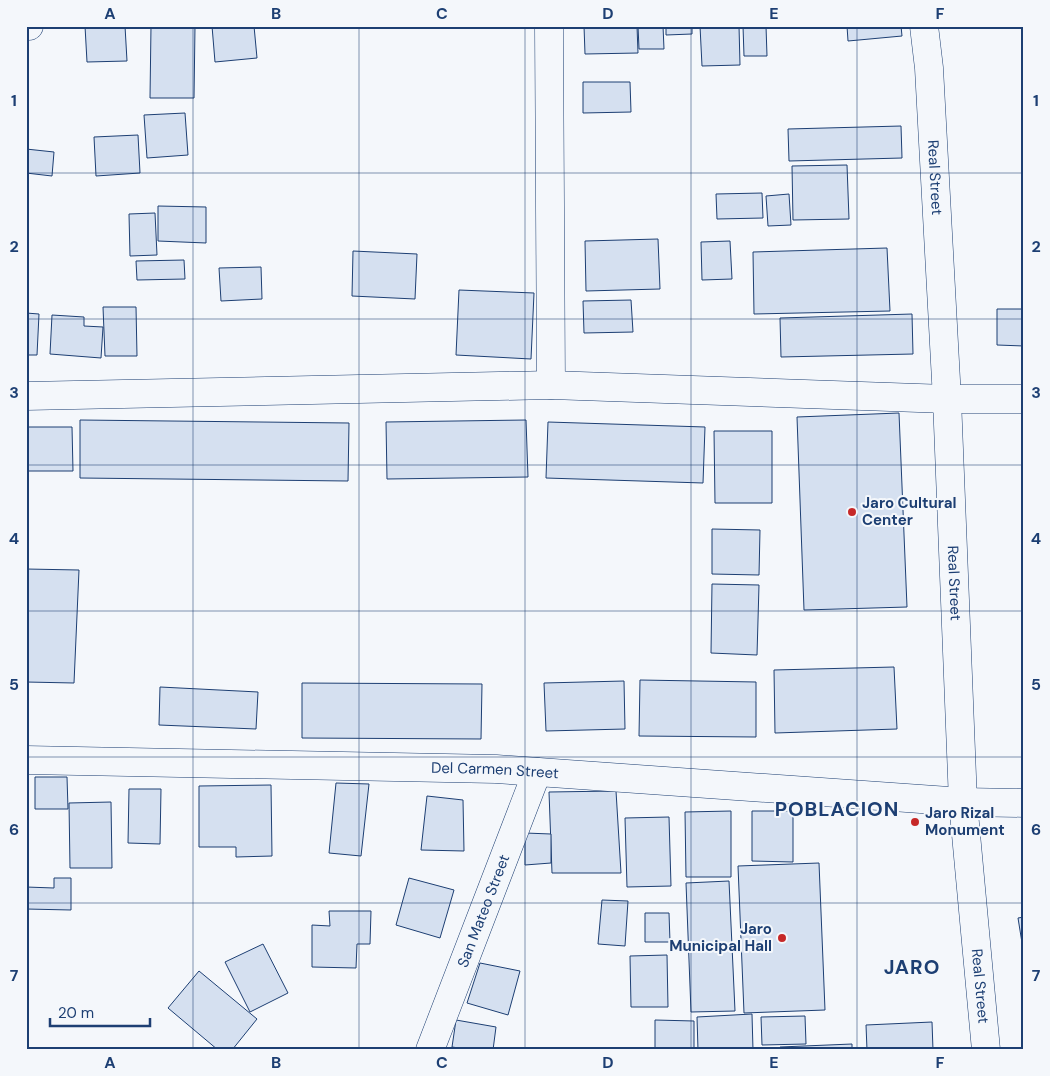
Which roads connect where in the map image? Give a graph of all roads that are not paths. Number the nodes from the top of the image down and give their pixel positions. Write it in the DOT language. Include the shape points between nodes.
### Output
graph roads {
  1 [pos="549,26"];
  2 [pos="924,26"];
  3 [pos="551,384"];
  4 [pos="26,396"];
  5 [pos="1024,399"];
  6 [pos="947,400"];
  7 [pos="26,760"];
  8 [pos="537,772"];
  9 [pos="963,802"];
  10 [pos="1024,803"];
  11 [pos="430,1050"];
  12 [pos="986,1050"];
  1 -- 3 [label="street"];
  2 -- 6 [label="street, Real Street"];
  3 -- 4 [label="street"];
  3 -- 6 [label="street"];
  5 -- 6 [label="street"];
  6 -- 9 [label="street, Real Street"];
  7 -- 8 [label="street, Del Carmen Street"];
  8 -- 9 [label="street, Del Carmen Street"];
  8 -- 11 [label="street, San Mateo Street"];
  9 -- 10 [label="street, Del Carmen Street"];
  9 -- 12 [label="street, Real Street"];
}
